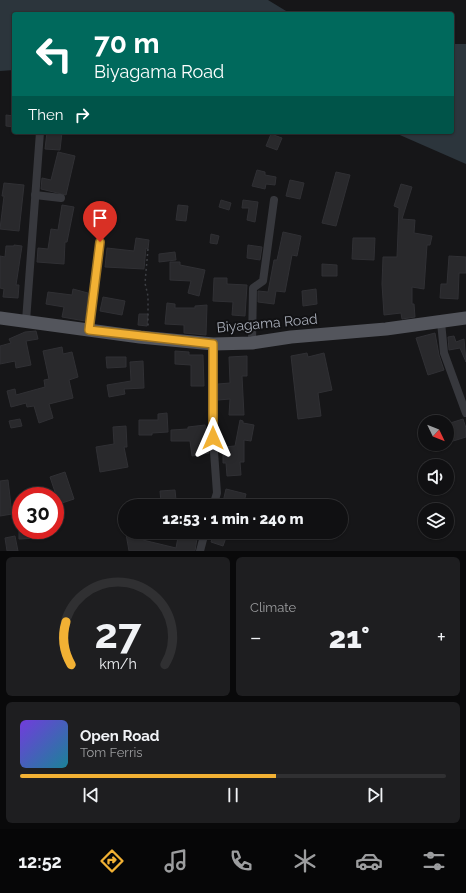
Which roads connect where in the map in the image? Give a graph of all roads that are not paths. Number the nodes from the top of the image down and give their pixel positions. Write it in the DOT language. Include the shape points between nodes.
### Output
graph roads {
  1 [pos="40,134"];
  2 [pos="36,195"];
  3 [pos="61,198"];
  4 [pos="274,200"];
  5 [pos="100,242"];
  6 [pos="0,318"];
  7 [pos="466,318"];
  8 [pos="26,321"];
  9 [pos="441,322"];
  10 [pos="89,330"];
  11 [pos="252,343"];
  12 [pos="213,344"];
  13 [pos="466,413"];
  14 [pos="215,499"];
  15 [pos="203,539"];
  16 [pos="200,551"];
  1 -- 2 [label="street"];
  2 -- 3 [label="street"];
  2 -- 8 [label="street"];
  4 -- 11 [label="street" via="263,281 253,288"];
  5 -- 10 [label="street"];
  6 -- 8 [label="main road, Biyagama Road"];
  7 -- 9 [label="main road, Biyagama Road"];
  8 -- 10 [label="main road, Biyagama Road"];
  9 -- 11 [label="main road, Biyagama Road"];
  9 -- 13 [label="street" via="444,353"];
  10 -- 12 [label="main road, Biyagama Road"];
  11 -- 12 [label="main road, Biyagama Road"];
  12 -- 14 [label="street"];
  15 -- 16 [label="street"];
}
